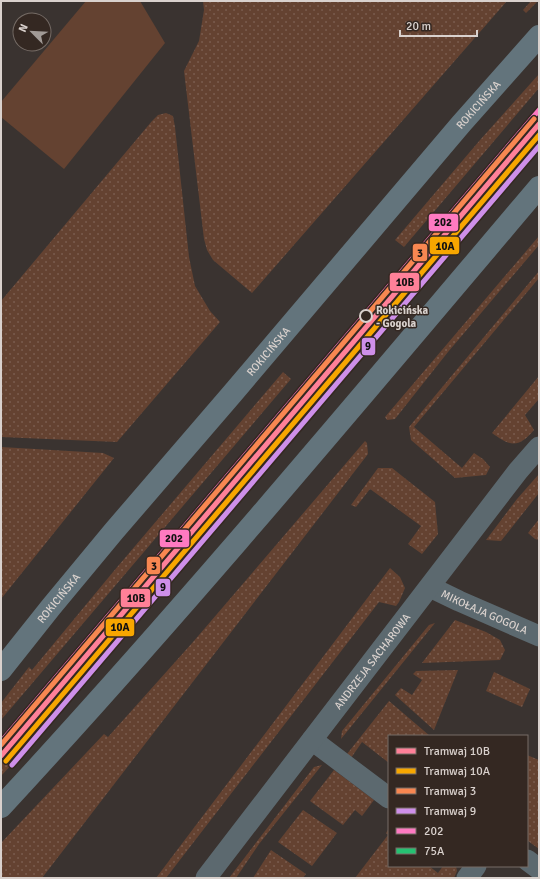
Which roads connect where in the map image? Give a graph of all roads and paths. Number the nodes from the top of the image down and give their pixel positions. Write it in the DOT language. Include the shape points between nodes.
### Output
graph roads {
  1 [pos="539,36"];
  2 [pos="539,187"];
  3 [pos="539,447"];
  4 [pos="430,587"];
  5 [pos="539,636"];
  6 [pos="1,670"];
  7 [pos="312,740"];
  8 [pos="388,797"];
  9 [pos="1,807"];
  10 [pos="528,861"];
  11 [pos="475,867"];
  12 [pos="539,869"];
  13 [pos="206,878"];
  14 [pos="468,878"];
  1 -- 6 [label="main road, ROKICIŃSKA" via="114,531"];
  2 -- 9 [label="main road" via="308,460 157,634"];
  3 -- 4 [label="street, ANDRZEJA SACHAROWA"];
  4 -- 5 [label="street, MIKOŁAJA GOGOLA"];
  4 -- 7 [label="street, ANDRZEJA SACHAROWA"];
  7 -- 8 [label="street"];
  7 -- 13 [label="street, ANDRZEJA SACHAROWA"];
  10 -- 12 [label="street"];
  11 -- 14 [label="street"];
}
